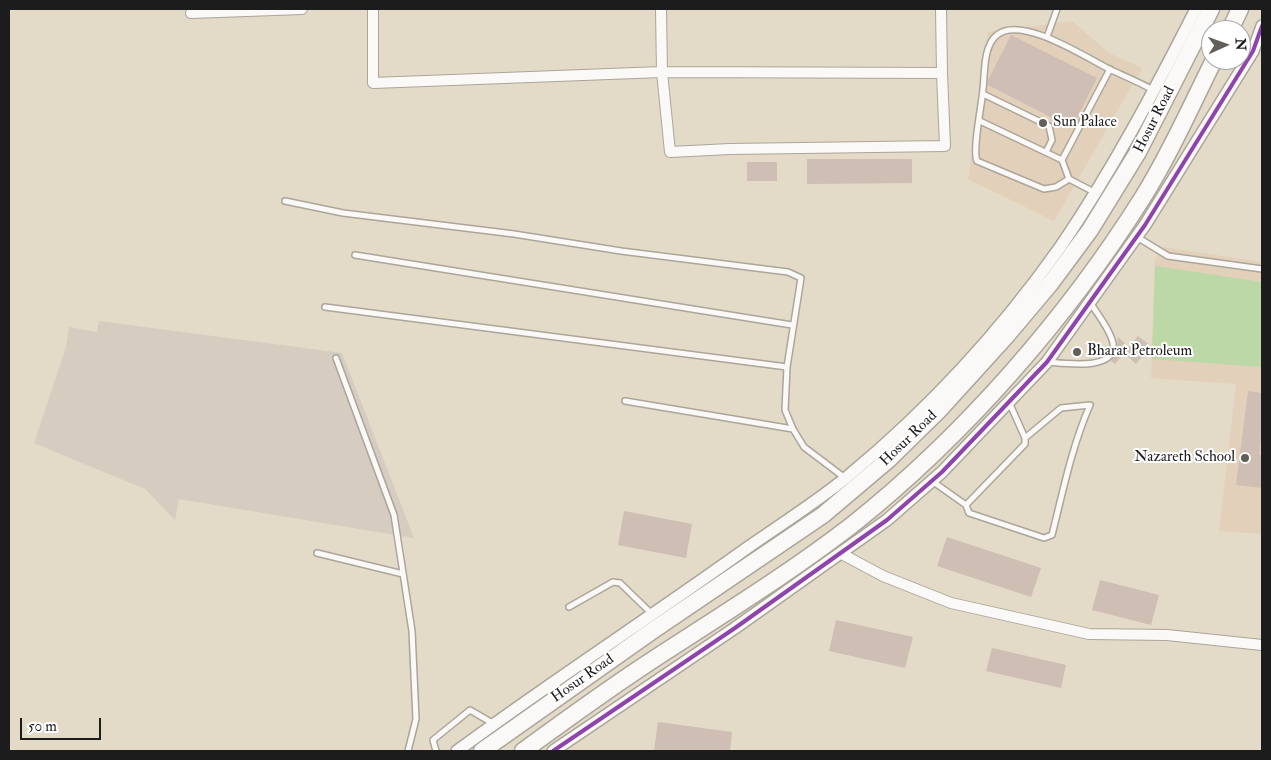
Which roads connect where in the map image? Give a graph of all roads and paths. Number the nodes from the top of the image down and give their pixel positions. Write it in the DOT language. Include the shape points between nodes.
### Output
graph roads {
  1 [pos="302,9"];
  2 [pos="373,9"];
  3 [pos="661,9"];
  4 [pos="941,9"];
  5 [pos="1057,9"];
  6 [pos="1196,9"];
  7 [pos="1211,9"];
  8 [pos="191,13"];
  9 [pos="1262,26"];
  10 [pos="1048,37"];
  11 [pos="1110,69"];
  12 [pos="1209,70"];
  13 [pos="662,72"];
  14 [pos="942,73"];
  15 [pos="1154,91"];
  16 [pos="983,94"];
  17 [pos="980,122"];
  18 [pos="1046,152"];
  19 [pos="1062,160"];
  20 [pos="1070,179"];
  21 [pos="1094,192"];
  22 [pos="284,201"];
  23 [pos="1137,237"];
  24 [pos="355,255"];
  25 [pos="1262,270"];
  26 [pos="1090,302"];
  27 [pos="325,307"];
  28 [pos="792,325"];
  29 [pos="336,358"];
  30 [pos="1047,362"];
  31 [pos="787,367"];
  32 [pos="625,401"];
  33 [pos="1009,401"];
  34 [pos="793,429"];
  35 [pos="1025,438"];
  36 [pos="845,478"];
  37 [pos="932,481"];
  38 [pos="966,504"];
  39 [pos="317,553"];
  40 [pos="840,554"];
  41 [pos="403,574"];
  42 [pos="569,607"];
  43 [pos="652,614"];
  44 [pos="1262,644"];
  45 [pos="494,724"];
  46 [pos="408,751"];
  47 [pos="436,751"];
  48 [pos="457,751"];
  49 [pos="482,751"];
  50 [pos="523,751"];
  51 [pos="552,751"];
  1 -- 8 [label="street"];
  2 -- 13 [label="street" via="373,83"];
  3 -- 13 [label="street"];
  4 -- 14 [label="street"];
  5 -- 10 [label="lane"];
  6 -- 15 [label="street"];
  7 -- 49 [label="highway, Hosur Road" via="1142,146 1090,230 1050,284 938,411 823,516 612,658"];
  9 -- 23 [label="street" via="1253,51"];
  10 -- 11 [label="lane"];
  10 -- 16 [label="lane" via="1004,30 995,36 988,52"];
  11 -- 15 [label="lane"];
  11 -- 19 [label="lane"];
  12 -- 50 [label="highway, Hosur Road" via="1144,195 1097,267 1015,368 953,434 888,495 816,552"];
  13 -- 14 [label="street"];
  13 -- 14 [label="street" via="670,152 730,148 945,146"];
  15 -- 21 [label="street"];
  16 -- 17 [label="lane"];
  16 -- 18 [label="lane" via="1049,126 1052,140"];
  17 -- 18 [label="lane"];
  17 -- 20 [label="lane" via="975,145 977,160 1044,189"];
  18 -- 19 [label="lane"];
  19 -- 20 [label="lane"];
  20 -- 21 [label="lane"];
  21 -- 36 [label="street" via="1061,245 1010,312 938,392"];
  22 -- 28 [label="lane" via="343,213 788,272 801,278"];
  23 -- 25 [label="lane" via="1168,256"];
  23 -- 26 [label="street"];
  24 -- 28 [label="lane"];
  26 -- 30 [label="street"];
  26 -- 30 [label="lane" via="1111,338 1113,348 1110,354 1097,363"];
  27 -- 31 [label="lane"];
  28 -- 31 [label="lane"];
  29 -- 41 [label="lane" via="394,515"];
  30 -- 33 [label="street"];
  31 -- 34 [label="lane" via="785,410"];
  32 -- 34 [label="lane"];
  33 -- 35 [label="lane"];
  33 -- 37 [label="street"];
  34 -- 36 [label="lane" via="804,447"];
  35 -- 38 [label="lane" via="1025,444"];
  35 -- 38 [label="lane" via="1061,408 1090,405 1067,474 1052,535 1044,538 969,513"];
  36 -- 43 [label="street"];
  37 -- 38 [label="lane"];
  37 -- 40 [label="street" via="887,520"];
  39 -- 41 [label="lane"];
  40 -- 44 [label="street" via="883,576 950,603 1089,634 1167,635"];
  40 -- 51 [label="street"];
  41 -- 46 [label="lane" via="412,631 416,719"];
  42 -- 43 [label="lane" via="613,582 620,583"];
  43 -- 45 [label="street"];
  45 -- 47 [label="lane" via="470,710 433,740"];
  45 -- 48 [label="street"];
}
